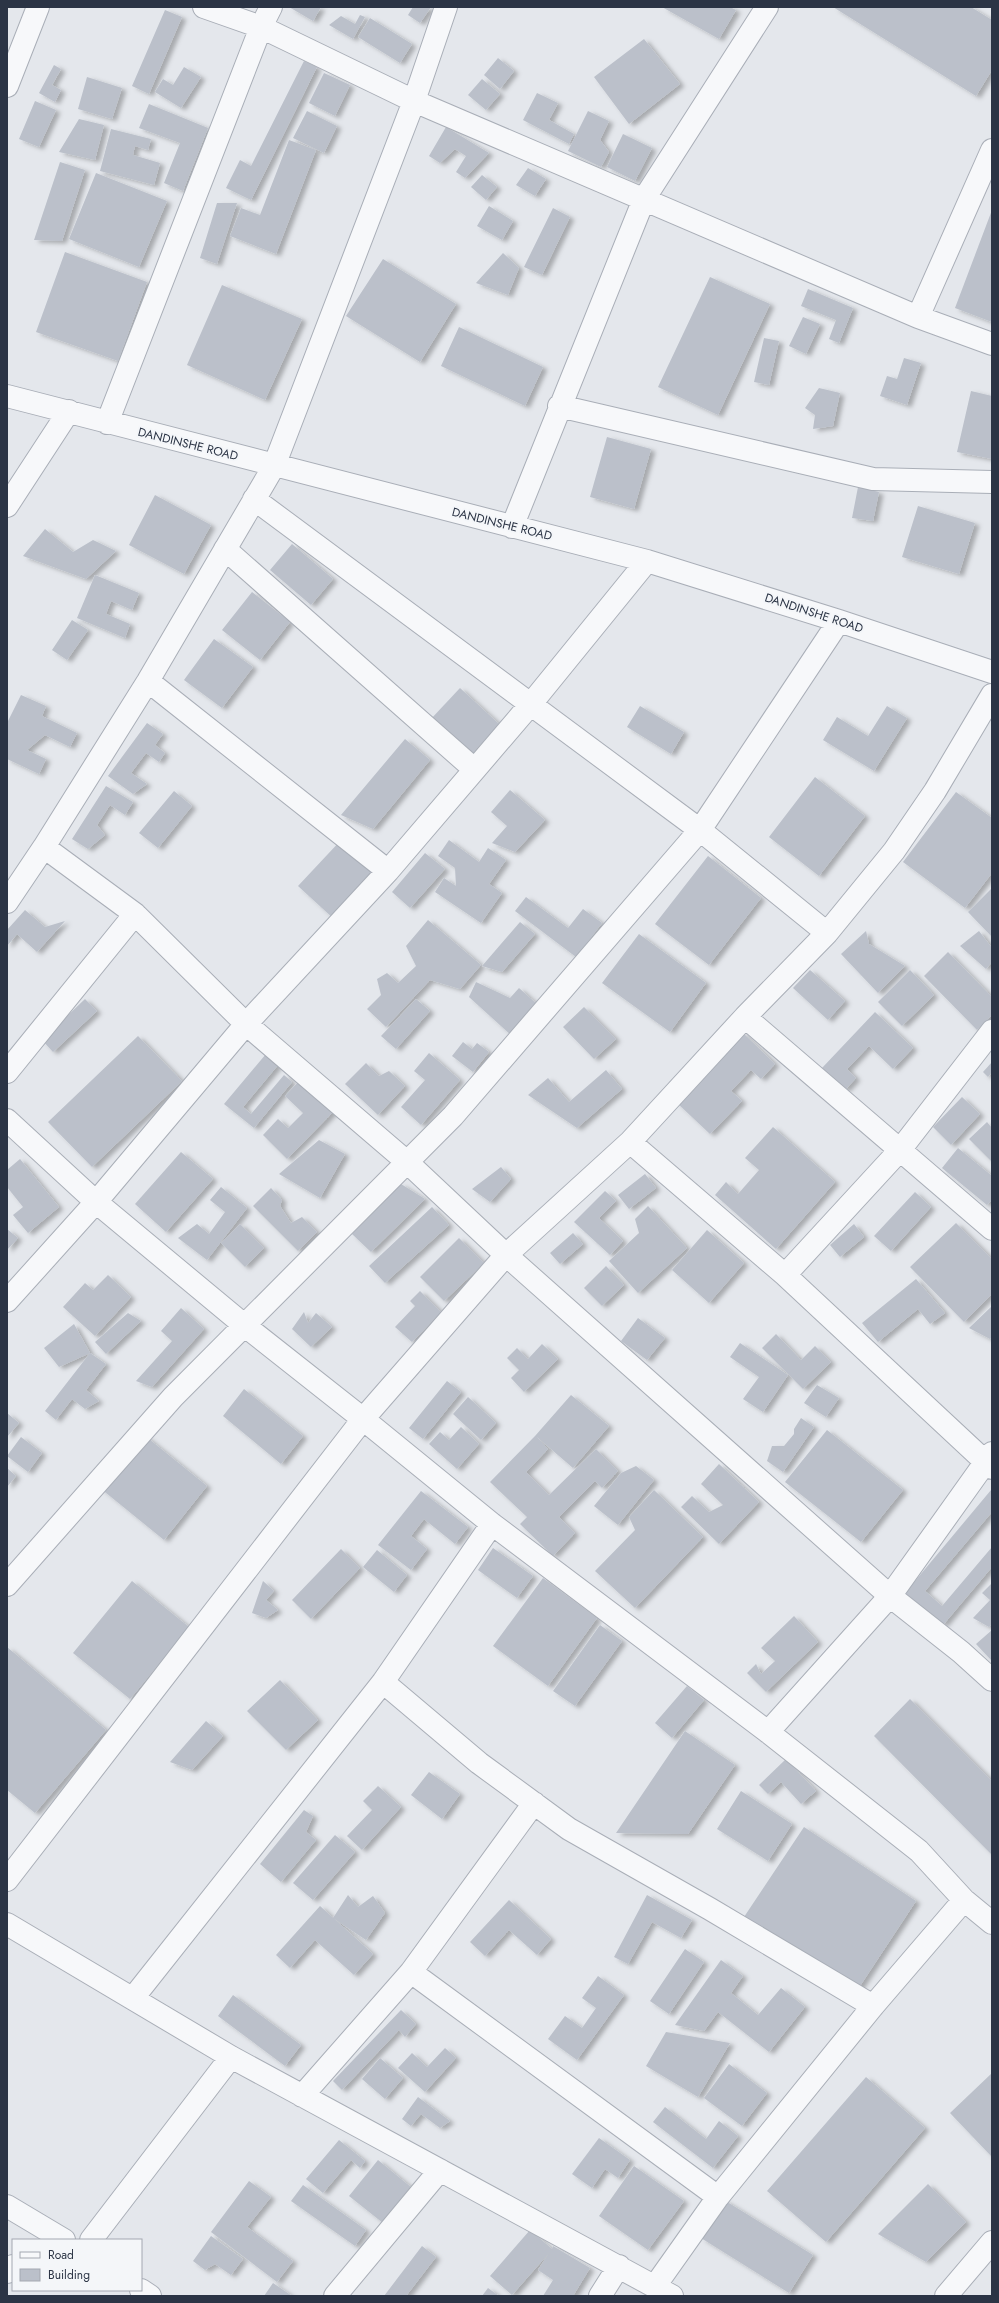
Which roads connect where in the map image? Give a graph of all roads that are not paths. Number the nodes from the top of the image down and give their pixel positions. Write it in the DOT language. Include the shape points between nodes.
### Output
graph roads {
  1 [pos="38,7"];
  2 [pos="204,7"];
  3 [pos="271,7"];
  4 [pos="446,7"];
  5 [pos="767,7"];
  6 [pos="261,27"];
  7 [pos="7,86"];
  8 [pos="414,100"];
  9 [pos="992,150"];
  10 [pos="644,199"];
  11 [pos="918,318"];
  12 [pos="992,344"];
  13 [pos="7,396"];
  14 [pos="559,406"];
  15 [pos="69,411"];
  16 [pos="108,423"];
  17 [pos="274,466"];
  18 [pos="992,482"];
  19 [pos="254,499"];
  20 [pos="7,506"];
  21 [pos="512,527"];
  22 [pos="225,549"];
  23 [pos="646,561"];
  24 [pos="839,621"];
  25 [pos="992,672"];
  26 [pos="148,681"];
  27 [pos="992,695"];
  28 [pos="530,705"];
  29 [pos="474,769"];
  30 [pos="700,830"];
  31 [pos="44,847"];
  32 [pos="388,871"];
  33 [pos="7,902"];
  34 [pos="135,914"];
  35 [pos="827,933"];
  36 [pos="746,1017"];
  37 [pos="246,1024"];
  38 [pos="992,1031"];
  39 [pos="7,1072"];
  40 [pos="7,1120"];
  41 [pos="630,1142"];
  42 [pos="900,1150"];
  43 [pos="407,1162"];
  44 [pos="96,1202"];
  45 [pos="992,1229"];
  46 [pos="506,1256"];
  47 [pos="785,1275"];
  48 [pos="7,1301"];
  49 [pos="244,1325"];
  50 [pos="363,1418"];
  51 [pos="990,1461"];
  52 [pos="492,1524"];
  53 [pos="7,1585"];
  54 [pos="890,1596"];
  55 [pos="992,1680"];
  56 [pos="383,1682"];
  57 [pos="768,1732"];
  58 [pos="534,1803"];
  59 [pos="7,1880"];
  60 [pos="964,1900"];
  61 [pos="992,1923"];
  62 [pos="7,1924"];
  63 [pos="411,1972"];
  64 [pos="133,1998"];
  65 [pos="873,2006"];
  66 [pos="231,2057"];
  67 [pos="302,2096"];
  68 [pos="440,2170"];
  69 [pos="718,2197"];
  70 [pos="7,2206"];
  71 [pos="50,2237"];
  72 [pos="92,2239"];
  73 [pos="992,2242"];
  74 [pos="619,2266"];
  75 [pos="663,2291"];
  76 [pos="336,2296"];
  77 [pos="600,2296"];
  78 [pos="946,2296"];
  1 -- 7 [label="street"];
  2 -- 6 [label="street"];
  3 -- 6 [label="street"];
  4 -- 8 [label="street"];
  5 -- 10 [label="street"];
  6 -- 8 [label="street"];
  6 -- 16 [label="street"];
  8 -- 10 [label="street"];
  8 -- 17 [label="street"];
  9 -- 11 [label="street"];
  10 -- 11 [label="street"];
  10 -- 14 [label="street"];
  11 -- 12 [label="street"];
  13 -- 15 [label="street, DANDINSHE ROAD"];
  14 -- 18 [label="street" via="873,479"];
  14 -- 21 [label="street"];
  15 -- 16 [label="street, DANDINSHE ROAD"];
  15 -- 20 [label="street"];
  16 -- 17 [label="street, DANDINSHE ROAD"];
  17 -- 19 [label="street"];
  17 -- 21 [label="street, DANDINSHE ROAD"];
  19 -- 22 [label="street"];
  19 -- 28 [label="street"];
  21 -- 23 [label="street, DANDINSHE ROAD"];
  22 -- 26 [label="street"];
  22 -- 29 [label="street"];
  23 -- 24 [label="street, DANDINSHE ROAD"];
  23 -- 28 [label="street"];
  24 -- 25 [label="street, DANDINSHE ROAD"];
  24 -- 30 [label="street"];
  26 -- 31 [label="street"];
  26 -- 32 [label="street"];
  27 -- 35 [label="street" via="935,791 894,851"];
  28 -- 29 [label="street"];
  28 -- 30 [label="street"];
  29 -- 32 [label="street"];
  30 -- 35 [label="street"];
  30 -- 43 [label="street" via="453,1116"];
  31 -- 33 [label="street"];
  31 -- 34 [label="street"];
  32 -- 37 [label="street"];
  34 -- 37 [label="street"];
  34 -- 39 [label="street"];
  35 -- 36 [label="street"];
  36 -- 41 [label="street"];
  36 -- 42 [label="street"];
  37 -- 43 [label="street"];
  37 -- 44 [label="street"];
  38 -- 42 [label="street"];
  40 -- 44 [label="street"];
  41 -- 46 [label="street"];
  41 -- 47 [label="street"];
  42 -- 45 [label="street"];
  42 -- 47 [label="street"];
  43 -- 46 [label="street"];
  43 -- 49 [label="street"];
  44 -- 48 [label="street"];
  44 -- 49 [label="street"];
  46 -- 50 [label="street"];
  46 -- 54 [label="street"];
  47 -- 51 [label="street"];
  49 -- 50 [label="street"];
  49 -- 53 [label="street" via="173,1397"];
  50 -- 52 [label="street"];
  50 -- 59 [label="street"];
  51 -- 54 [label="street"];
  52 -- 56 [label="street"];
  52 -- 57 [label="street"];
  54 -- 55 [label="street"];
  54 -- 57 [label="street"];
  56 -- 58 [label="street" via="479,1763"];
  56 -- 64 [label="street"];
  57 -- 60 [label="street" via="919,1852"];
  58 -- 63 [label="street"];
  58 -- 65 [label="street" via="569,1829"];
  60 -- 61 [label="street"];
  60 -- 65 [label="street"];
  62 -- 64 [label="street"];
  63 -- 67 [label="street"];
  63 -- 69 [label="street"];
  64 -- 66 [label="street"];
  65 -- 69 [label="street"];
  66 -- 67 [label="street"];
  66 -- 72 [label="street"];
  67 -- 68 [label="street"];
  68 -- 74 [label="street"];
  68 -- 76 [label="street"];
  69 -- 75 [label="street"];
  70 -- 71 [label="street"];
  73 -- 78 [label="street"];
  74 -- 75 [label="street"];
  74 -- 77 [label="street"];
}
